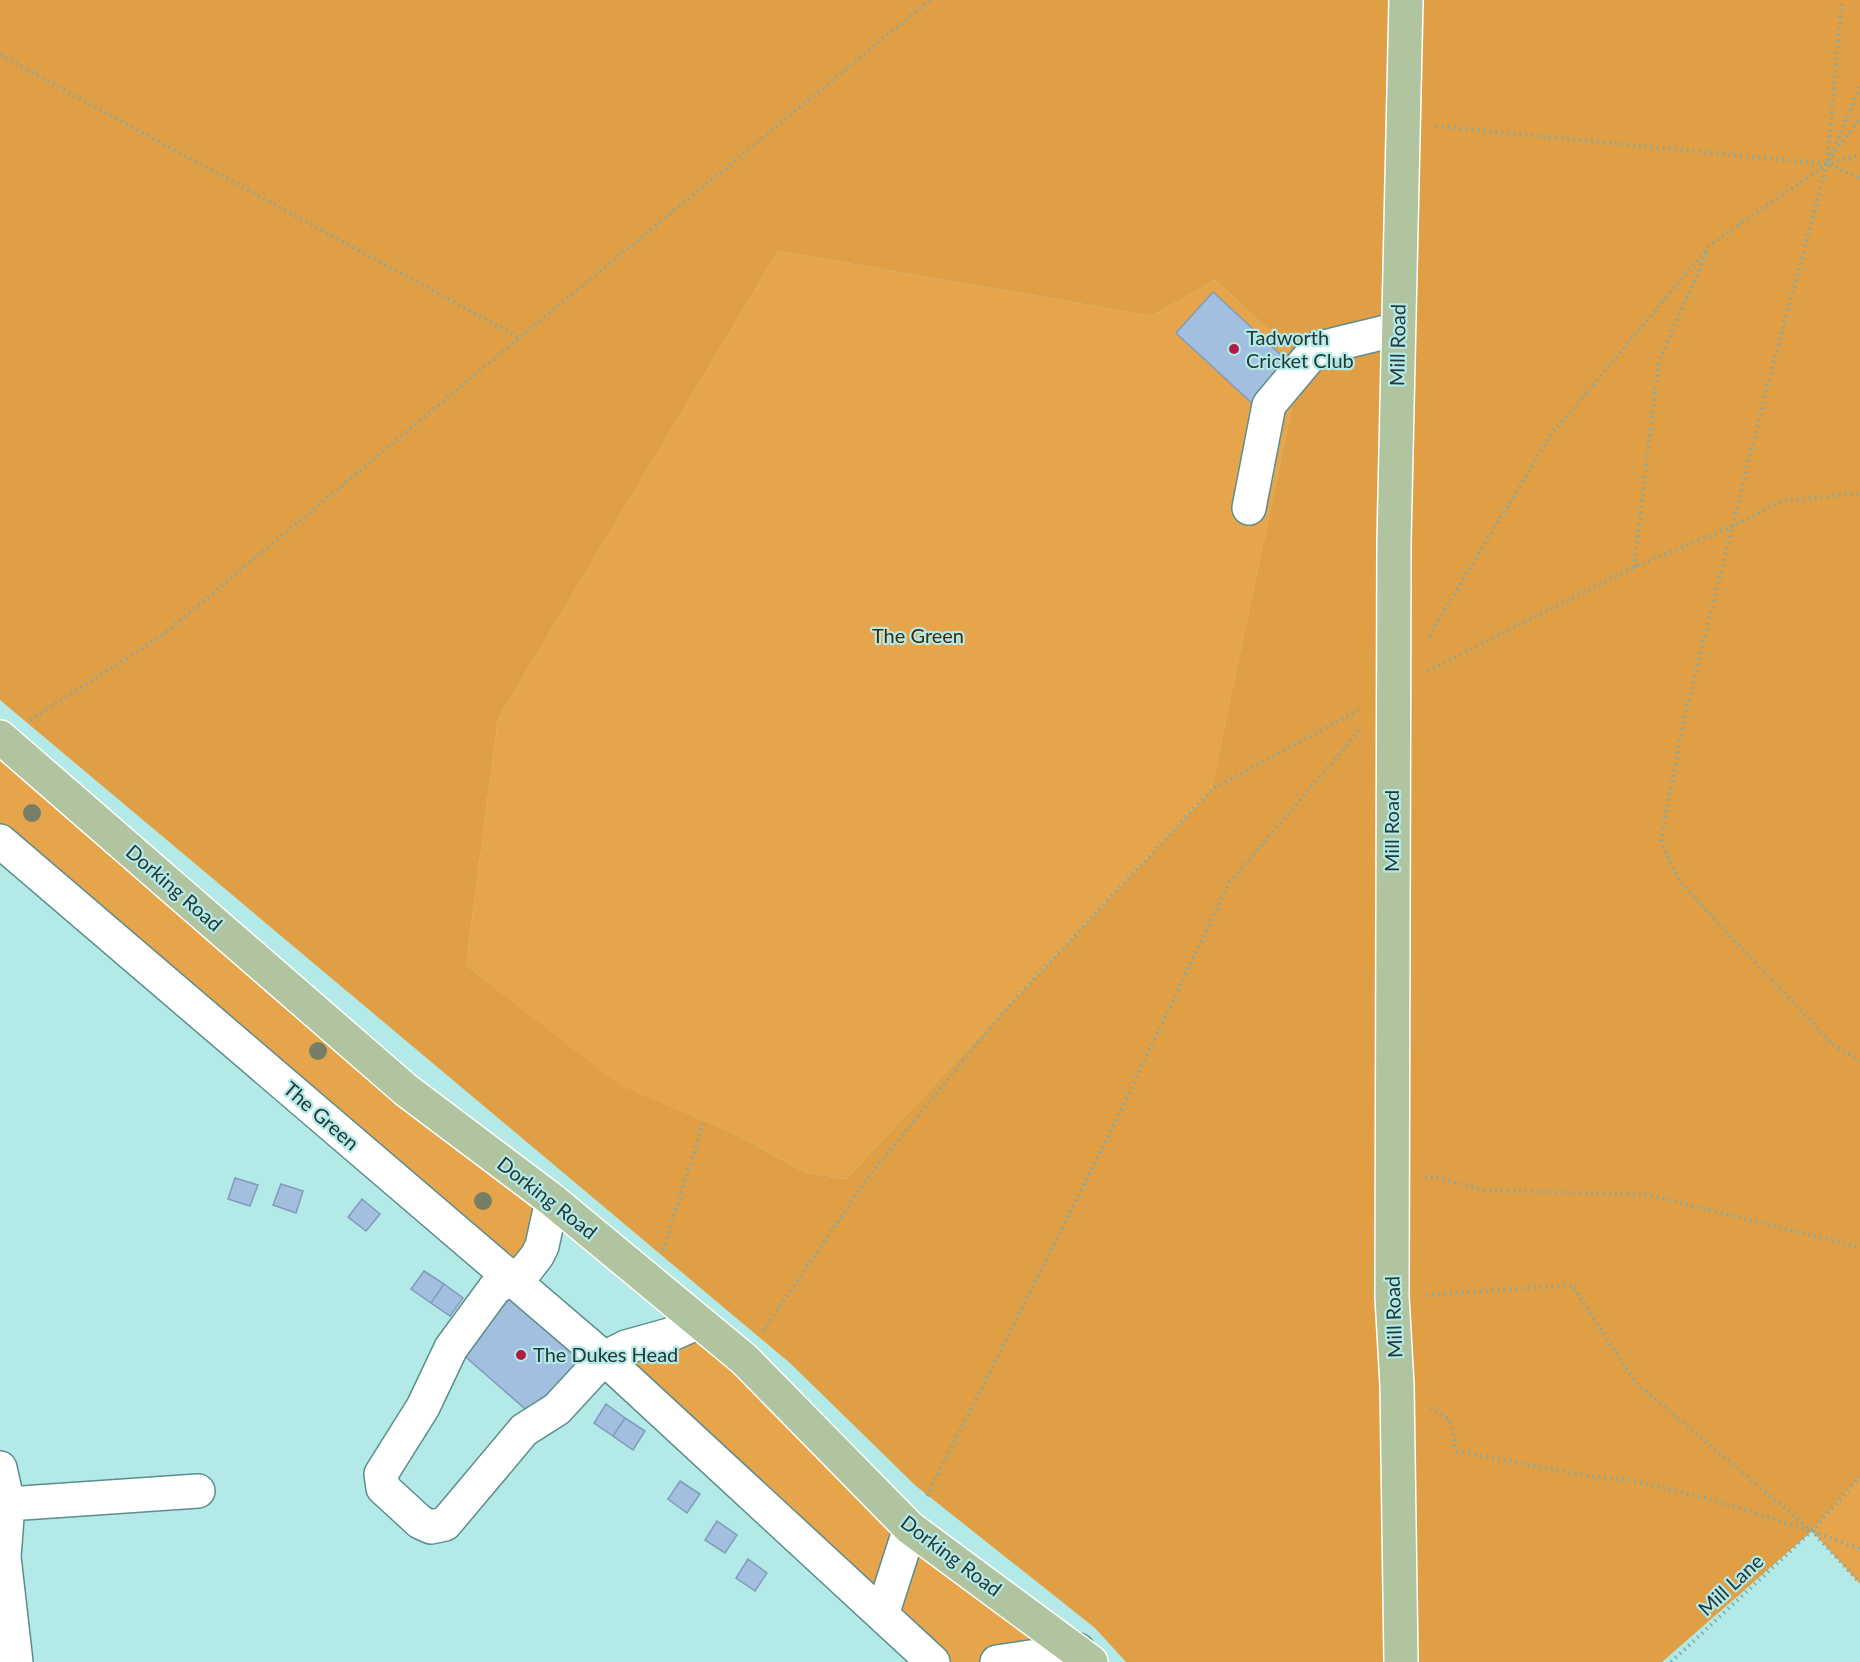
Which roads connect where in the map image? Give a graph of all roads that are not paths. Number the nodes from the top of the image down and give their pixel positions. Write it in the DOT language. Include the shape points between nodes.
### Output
graph roads {
  1 [pos="1406,0"];
  2 [pos="1398,329"];
  3 [pos="1249,508"];
  4 [pos="1,737"];
  5 [pos="0,841"];
  6 [pos="552,1200"];
  7 [pos="509,1278"];
  8 [pos="699,1322"];
  9 [pos="604,1358"];
  10 [pos="0,1468"];
  11 [pos="198,1491"];
  12 [pos="8,1504"];
  13 [pos="910,1528"];
  14 [pos="882,1615"];
  15 [pos="1085,1656"];
  16 [pos="16,1662"];
  17 [pos="933,1662"];
  18 [pos="997,1662"];
  19 [pos="1401,1662"];
  1 -- 2 [label="main road, Mill Road"];
  2 -- 3 [label="street" via="1316,349 1269,405"];
  2 -- 19 [label="main road, Mill Road" via="1392,692 1391,1178"];
  4 -- 6 [label="main road, Dorking Road" via="406,1090"];
  5 -- 7 [label="street, The Green"];
  6 -- 7 [label="street" via="537,1256 526,1270"];
  6 -- 8 [label="main road, Dorking Road"];
  7 -- 9 [label="street, The Green"];
  7 -- 9 [label="street" via="495,1288 451,1348 423,1407 381,1474 383,1488 420,1522 431,1527 445,1524 524,1430 557,1409"];
  8 -- 9 [label="street"];
  8 -- 13 [label="main road, Dorking Road" via="744,1359"];
  9 -- 14 [label="street, The Green"];
  10 -- 12 [label="street"];
  11 -- 12 [label="street"];
  12 -- 16 [label="street" via="4,1557"];
  13 -- 14 [label="street"];
  13 -- 15 [label="main road, Dorking Road"];
  14 -- 17 [label="street, The Green"];
  15 -- 18 [label="street"];
}
